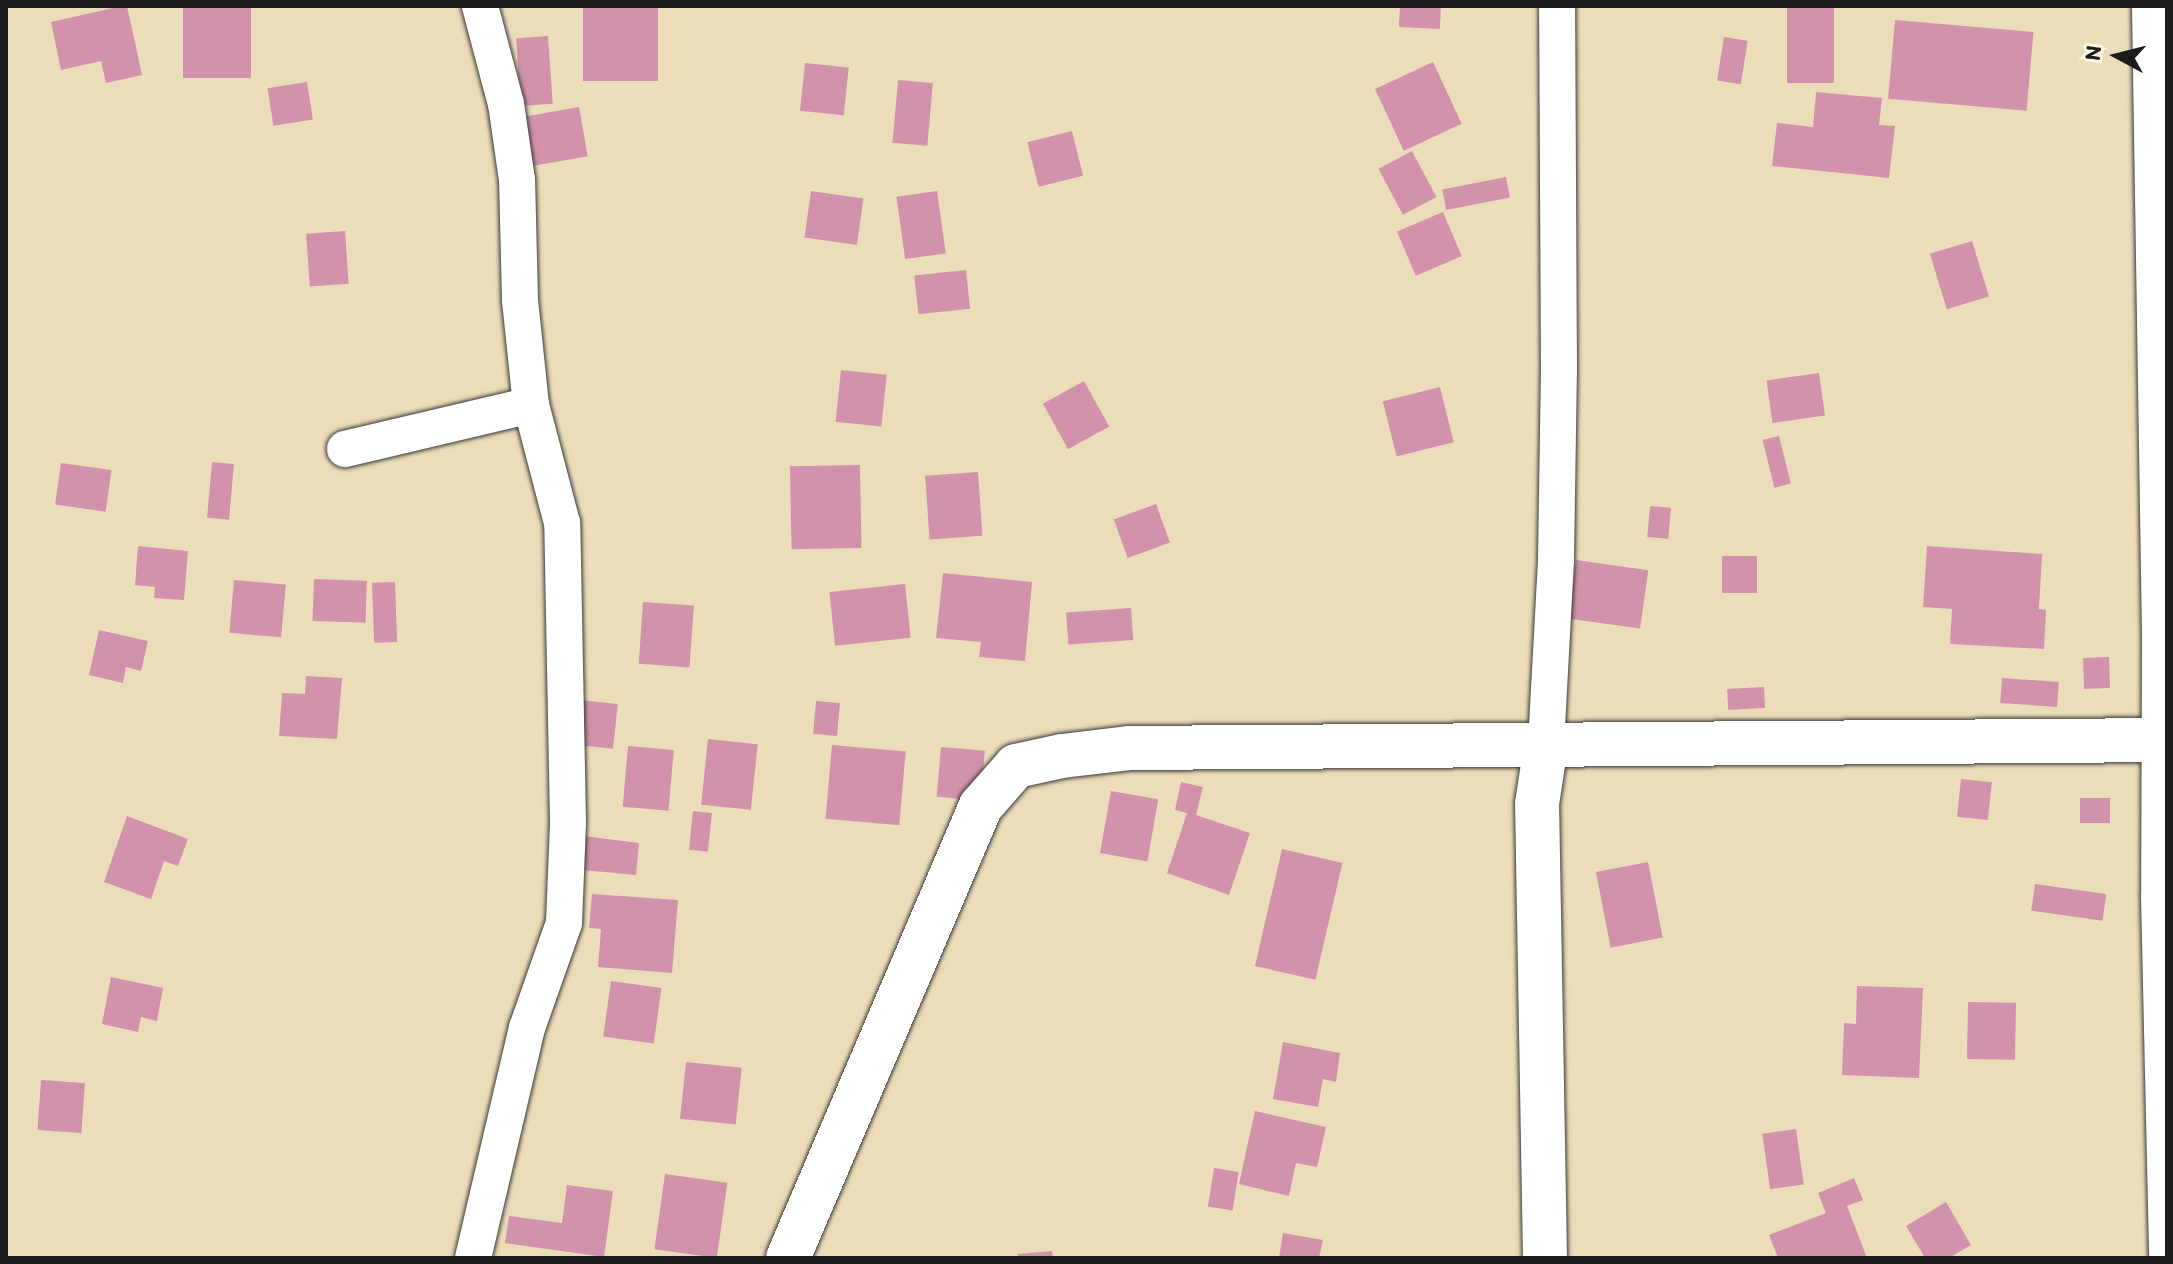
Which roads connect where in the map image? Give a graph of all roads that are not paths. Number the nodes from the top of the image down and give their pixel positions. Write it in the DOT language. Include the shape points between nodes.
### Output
graph roads {
  1 [pos="480,6"];
  2 [pos="1557,6"];
  3 [pos="2150,6"];
  4 [pos="2159,253"];
  5 [pos="531,405"];
  6 [pos="345,449"];
  7 [pos="2163,740"];
  8 [pos="1546,745"];
  9 [pos="473,1258"];
  10 [pos="788,1258"];
  11 [pos="1545,1258"];
  12 [pos="2167,1258"];
  1 -- 5 [label="street" via="506,104 517,180 520,300"];
  2 -- 8 [label="street" via="1556,559"];
  3 -- 4 [label="street"];
  4 -- 7 [label="street"];
  5 -- 6 [label="street"];
  5 -- 9 [label="street" via="562,523 568,822 564,923 527,1028"];
  7 -- 8 [label="street"];
  7 -- 12 [label="street"];
  8 -- 10 [label="street" via="1129,748 1016,766 981,806"];
  8 -- 11 [label="street" via="1537,804"];
}
